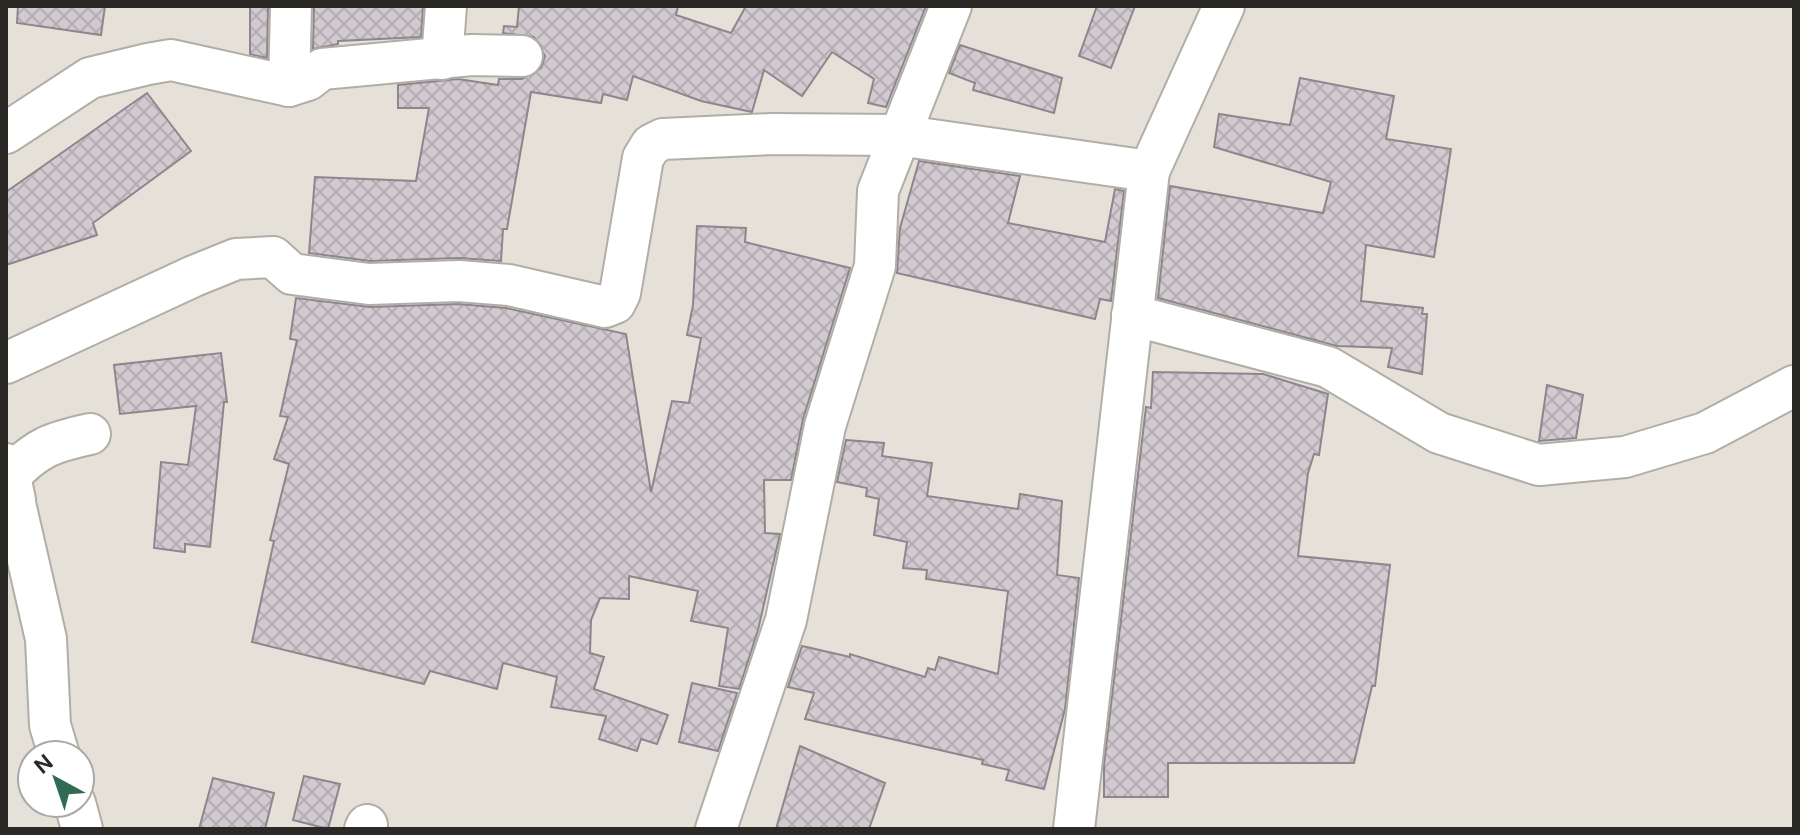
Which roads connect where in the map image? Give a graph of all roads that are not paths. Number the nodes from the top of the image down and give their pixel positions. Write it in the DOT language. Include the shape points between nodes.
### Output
graph roads {
  1 [pos="291,6"];
  2 [pos="446,6"];
  3 [pos="951,6"];
  4 [pos="1224,6"];
  5 [pos="522,56"];
  6 [pos="442,59"];
  7 [pos="289,86"];
  8 [pos="6,133"];
  9 [pos="898,135"];
  10 [pos="1149,171"];
  11 [pos="1132,315"];
  12 [pos="6,363"];
  13 [pos="1794,386"];
  14 [pos="90,434"];
  15 [pos="6,464"];
  16 [pos="27,555"];
  17 [pos="54,739"];
  18 [pos="716,829"];
  19 [pos="1074,829"];
  1 -- 7 [label="street"];
  2 -- 6 [label="street"];
  3 -- 9 [label="street"];
  4 -- 10 [label="street"];
  5 -- 6 [label="street"];
  6 -- 7 [label="street" via="322,69"];
  7 -- 8 [label="street" via="171,60 90,78"];
  9 -- 10 [label="street"];
  9 -- 12 [label="street" via="725,136 663,139 651,145 643,158 620,293 605,307 509,285 369,284 292,274 273,257 236,259"];
  9 -- 18 [label="street" via="878,191 875,266 825,426 786,620"];
  10 -- 11 [label="street"];
  11 -- 13 [label="street" via="1328,367 1439,433 1539,465 1625,457 1705,433"];
  11 -- 19 [label="street"];
  14 -- 16 [label="street" via="52,442 10,476"];
  15 -- 16 [label="street"];
  16 -- 17 [label="street" via="46,639"];
}
